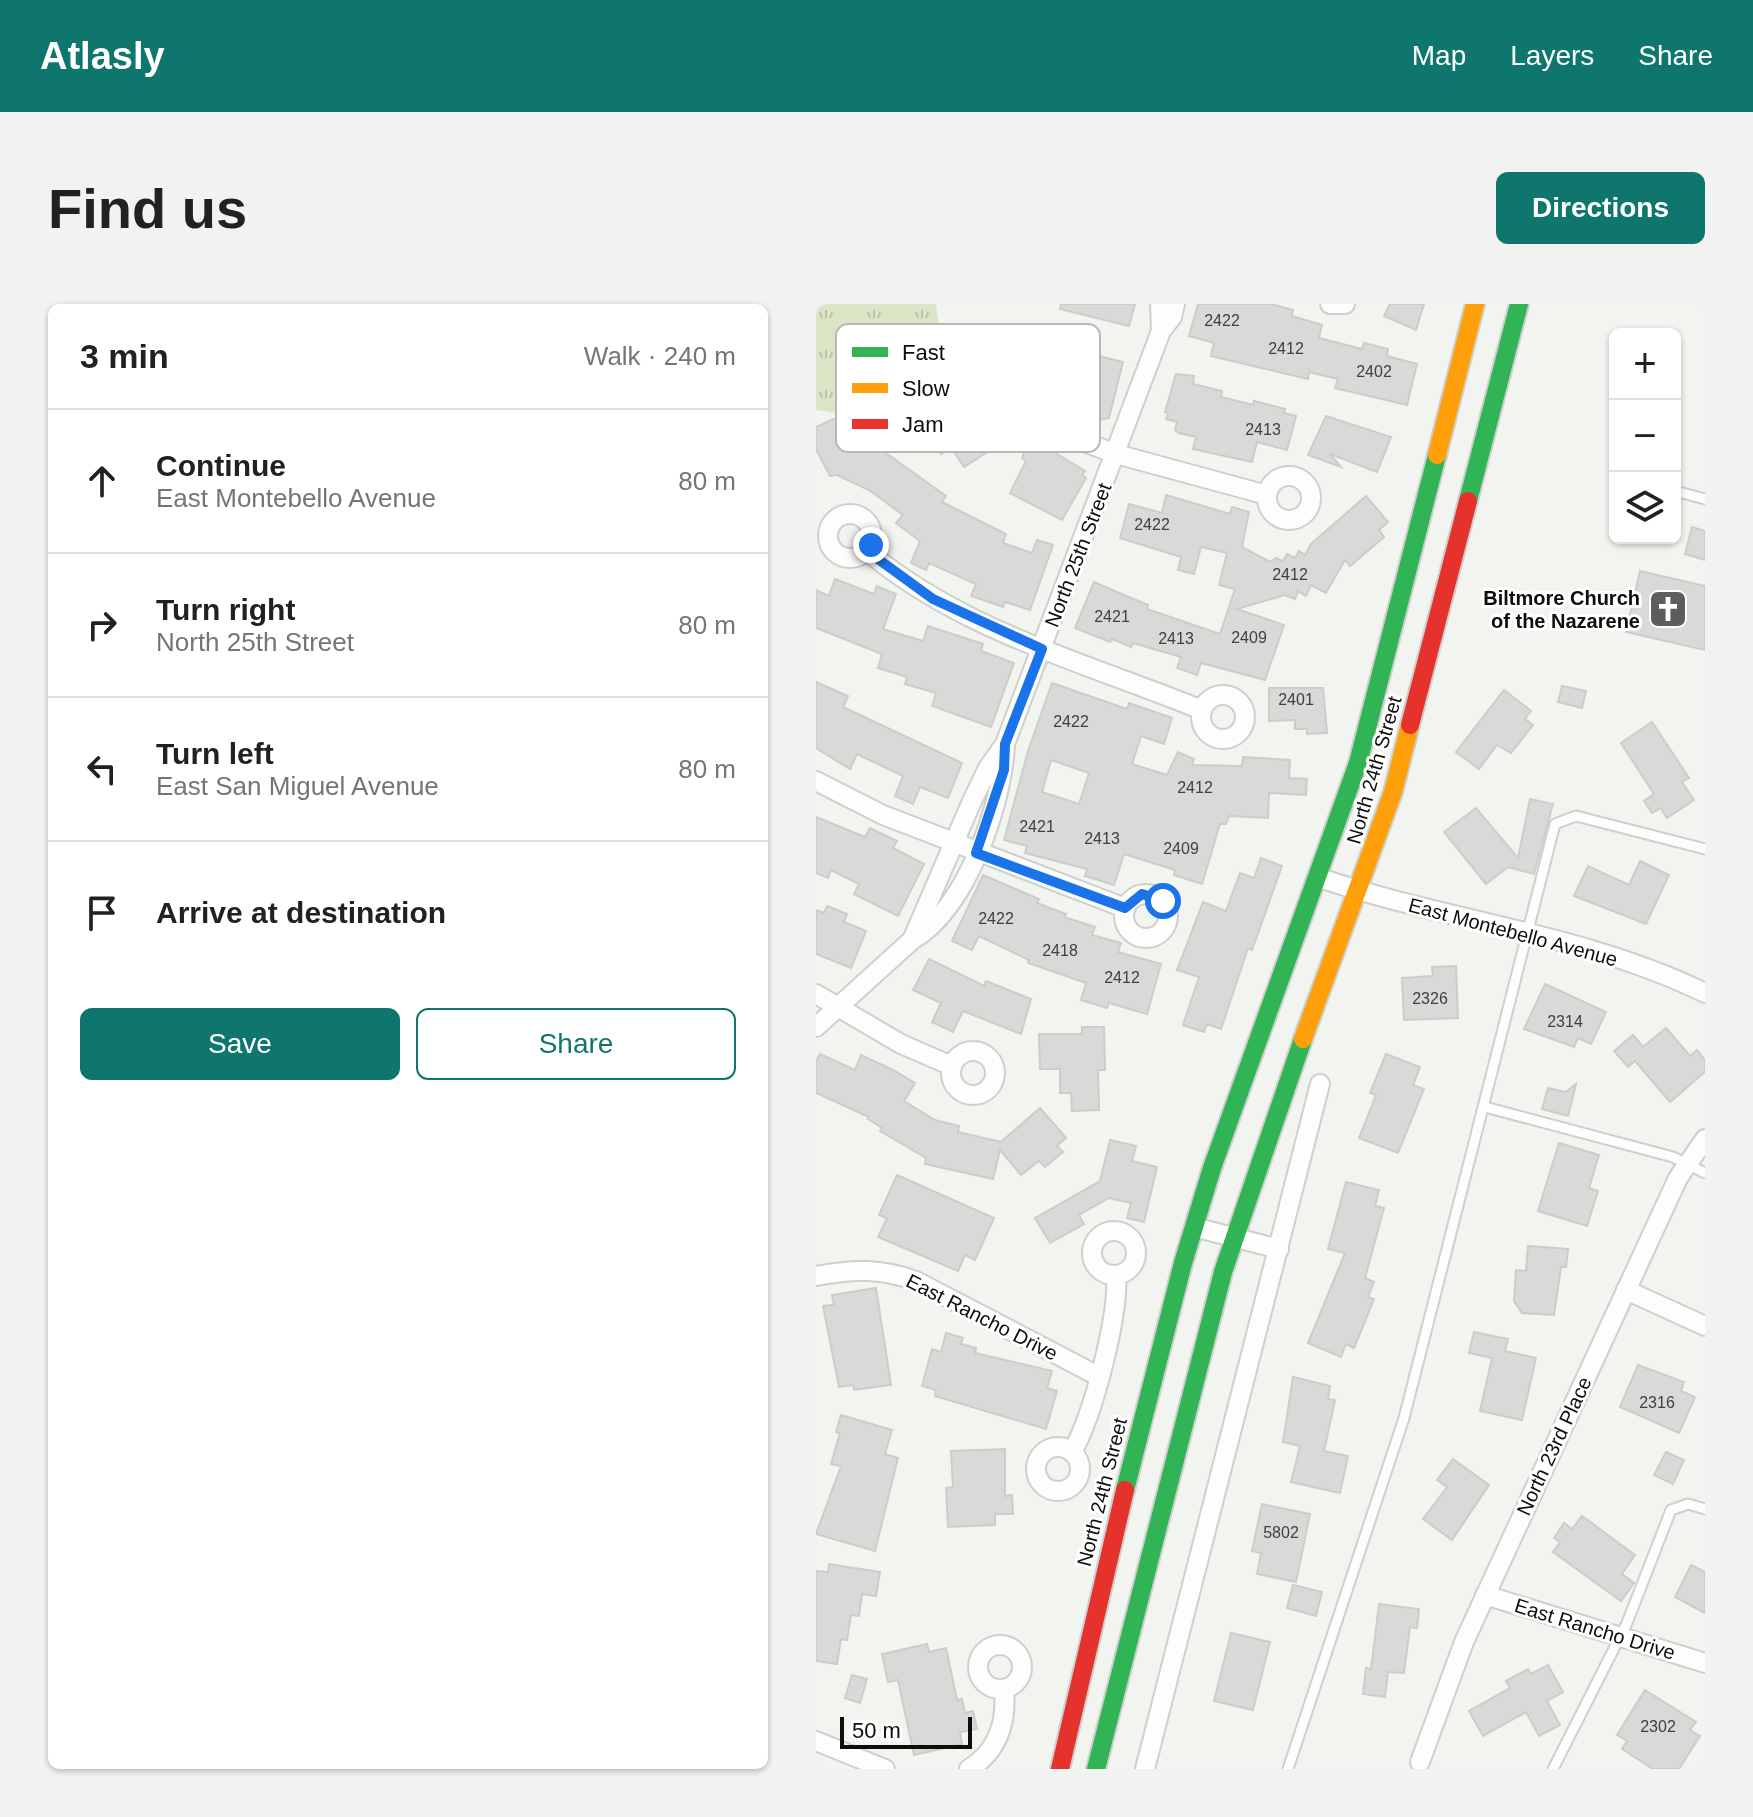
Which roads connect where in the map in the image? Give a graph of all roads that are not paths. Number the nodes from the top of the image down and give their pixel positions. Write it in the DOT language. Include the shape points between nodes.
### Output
graph roads {
  1 [pos="1160,304"];
  2 [pos="1175,304"];
  3 [pos="1330,304"];
  4 [pos="1345,304"];
  5 [pos="1475,304"];
  6 [pos="1519,304"];
  7 [pos="1161,331"];
  8 [pos="1100,448"];
  9 [pos="1116,454"];
  10 [pos="1458,463"];
  11 [pos="1681,493"];
  12 [pos="1267,495"];
  13 [pos="1705,499"];
  14 [pos="867,551"];
  15 [pos="1042,649"];
  16 [pos="1202,710"];
  17 [pos="1005,744"];
  18 [pos="816,781"];
  19 [pos="955,844"];
  20 [pos="1705,849"];
  21 [pos="976,853"];
  22 [pos="1320,878"];
  23 [pos="1359,891"];
  24 [pos="1125,908"];
  25 [pos="1528,934"];
  26 [pos="912,940"];
  27 [pos="1705,993"];
  28 [pos="816,994"];
  29 [pos="840,1008"];
  30 [pos="816,1027"];
  31 [pos="952,1066"];
  32 [pos="1320,1084"];
  33 [pos="1485,1107"];
  34 [pos="1705,1139"];
  35 [pos="1696,1169"];
  36 [pos="1194,1227"];
  37 [pos="1234,1237"];
  38 [pos="1279,1249"];
  39 [pos="1116,1275"];
  40 [pos="816,1276"];
  41 [pos="1626,1290"];
  42 [pos="1705,1326"];
  43 [pos="1098,1376"];
  44 [pos="1072,1452"];
  45 [pos="1705,1509"];
  46 [pos="1485,1595"];
  47 [pos="1620,1636"];
  48 [pos="1705,1663"];
  49 [pos="1004,1689"];
  50 [pos="816,1741"];
  51 [pos="1420,1762"];
  52 [pos="885,1769"];
  53 [pos="969,1769"];
  54 [pos="1060,1769"];
  55 [pos="1096,1769"];
  56 [pos="1145,1769"];
  57 [pos="1288,1769"];
  58 [pos="1553,1769"];
  1 -- 7 [label="street"];
  2 -- 7 [label="street"];
  3 -- 4 [label="street"];
  5 -- 10 [label="main road, North 24th Street"];
  6 -- 10 [label="main road, North 24th Street"];
  7 -- 9 [label="street, North 25th Street"];
  8 -- 9 [label="street"];
  9 -- 12 [label="street"];
  9 -- 15 [label="street, North 25th Street"];
  10 -- 22 [label="main road, North 24th Street"];
  10 -- 23 [label="main road, North 24th Street" via="1393,792"];
  11 -- 13 [label="lane"];
  14 -- 15 [label="street" via="933,599"];
  15 -- 16 [label="street"];
  15 -- 17 [label="street, North 25th Street"];
  17 -- 19 [label="street, North 25th Street" via="988,768"];
  17 -- 21 [label="street, North 25th Street" via="1004,770"];
  18 -- 19 [label="street"];
  19 -- 21 [label="street"];
  19 -- 26 [label="street, North 25th Street"];
  20 -- 25 [label="lane" via="1576,816 1555,824"];
  21 -- 24 [label="street"];
  21 -- 26 [label="street, North 25th Street" via="930,930"];
  22 -- 23 [label="street, East Montebello Avenue"];
  22 -- 36 [label="main road, North 24th Street"];
  23 -- 25 [label="street, East Montebello Avenue"];
  23 -- 37 [label="main road, North 24th Street"];
  25 -- 27 [label="street, East Montebello Avenue" via="1659,971"];
  25 -- 33 [label="lane"];
  26 -- 29 [label="street, North 25th Street"];
  28 -- 29 [label="street"];
  29 -- 30 [label="street, North 25th Street"];
  29 -- 31 [label="street"];
  32 -- 38 [label="street"];
  33 -- 35 [label="lane" via="1673,1157"];
  33 -- 57 [label="lane" via="1404,1418"];
  34 -- 35 [label="street, North 23rd Place"];
  35 -- 41 [label="street, North 23rd Place"];
  36 -- 37 [label="street"];
  36 -- 54 [label="main road, North 24th Street"];
  37 -- 38 [label="street"];
  37 -- 55 [label="main road, North 24th Street"];
  38 -- 56 [label="street"];
  39 -- 43 [label="street" via="1117,1298"];
  40 -- 43 [label="street, East Rancho Drive" via="848,1270 894,1273"];
  41 -- 42 [label="street"];
  41 -- 46 [label="street, North 23rd Place"];
  43 -- 44 [label="street" via="1084,1432"];
  45 -- 47 [label="lane" via="1688,1504 1671,1510"];
  46 -- 47 [label="street, East Rancho Drive"];
  46 -- 51 [label="street, North 23rd Place" via="1446,1684"];
  47 -- 48 [label="street, East Rancho Drive"];
  47 -- 58 [label="lane"];
  49 -- 53 [label="street" via="1006,1711 999,1735"];
  50 -- 52 [label="street"];
}
